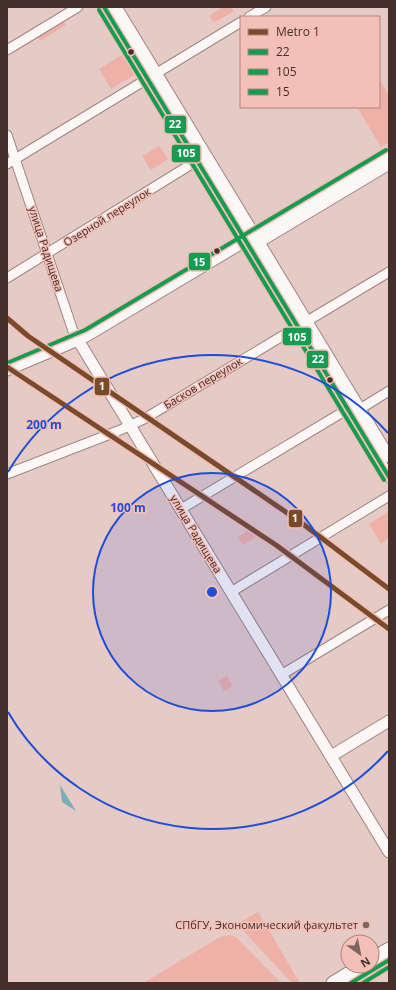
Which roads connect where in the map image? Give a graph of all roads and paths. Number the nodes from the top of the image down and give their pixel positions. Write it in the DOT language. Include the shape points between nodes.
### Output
graph roads {
  1 [pos="78,7"];
  2 [pos="104,7"];
  3 [pos="116,7"];
  4 [pos="266,7"];
  5 [pos="251,16"];
  6 [pos="240,23"];
  7 [pos="7,50"];
  8 [pos="152,76"];
  9 [pos="7,134"];
  10 [pos="389,155"];
  11 [pos="202,158"];
  12 [pos="16,159"];
  13 [pos="7,164"];
  14 [pos="389,164"];
  15 [pos="252,241"];
  16 [pos="47,253"];
  17 [pos="389,272"];
  18 [pos="7,278"];
  19 [pos="302,323"];
  20 [pos="80,343"];
  21 [pos="7,370"];
  22 [pos="7,377"];
  23 [pos="389,391"];
  24 [pos="348,409"];
  25 [pos="360,409"];
  26 [pos="130,426"];
  27 [pos="389,458"];
  28 [pos="7,474"];
  29 [pos="389,477"];
  30 [pos="389,496"];
  31 [pos="181,509"];
  32 [pos="231,592"];
  33 [pos="389,610"];
  34 [pos="281,675"];
  35 [pos="389,721"];
  36 [pos="331,756"];
  37 [pos="389,852"];
  38 [pos="389,949"];
  39 [pos="380,954"];
  40 [pos="389,960"];
  41 [pos="348,974"];
  42 [pos="333,983"];
  43 [pos="351,983"];
  1 -- 7 [label="street"];
  2 -- 8 [label="street"];
  3 -- 8 [label="street"];
  4 -- 5 [label="street"];
  6 -- 8 [label="street"];
  8 -- 11 [label="street"];
  8 -- 12 [label="street"];
  9 -- 12 [label="street, улица Радищева"];
  10 -- 15 [label="street"];
  11 -- 15 [label="street"];
  11 -- 16 [label="street, Озерной переулок"];
  12 -- 13 [label="street"];
  12 -- 16 [label="street, улица Радищева"];
  14 -- 15 [label="street"];
  15 -- 19 [label="street"];
  15 -- 20 [label="street" via="98,337"];
  16 -- 18 [label="street, Озерной переулок"];
  16 -- 20 [label="street, улица Радищева" via="73,331"];
  17 -- 19 [label="street, Басков переулок"];
  19 -- 24 [label="street"];
  19 -- 25 [label="street"];
  19 -- 26 [label="street, Басков переулок"];
  20 -- 21 [label="street"];
  20 -- 22 [label="street"];
  20 -- 26 [label="street, улица Радищева"];
  23 -- 25 [label="street"];
  24 -- 25 [label="street"];
  24 -- 29 [label="street"];
  24 -- 31 [label="street"];
  25 -- 27 [label="street"];
  26 -- 28 [label="street, Басков переулок"];
  26 -- 31 [label="street, улица Радищева"];
  30 -- 32 [label="street"];
  31 -- 32 [label="street, улица Радищева"];
  32 -- 34 [label="street, улица Радищева"];
  33 -- 34 [label="street"];
  34 -- 36 [label="street, улица Радищева"];
  35 -- 36 [label="street"];
  36 -- 37 [label="street, улица Радищева"];
  38 -- 39 [label="main road"];
  40 -- 43 [label="main road"];
  41 -- 42 [label="main road"];
}
